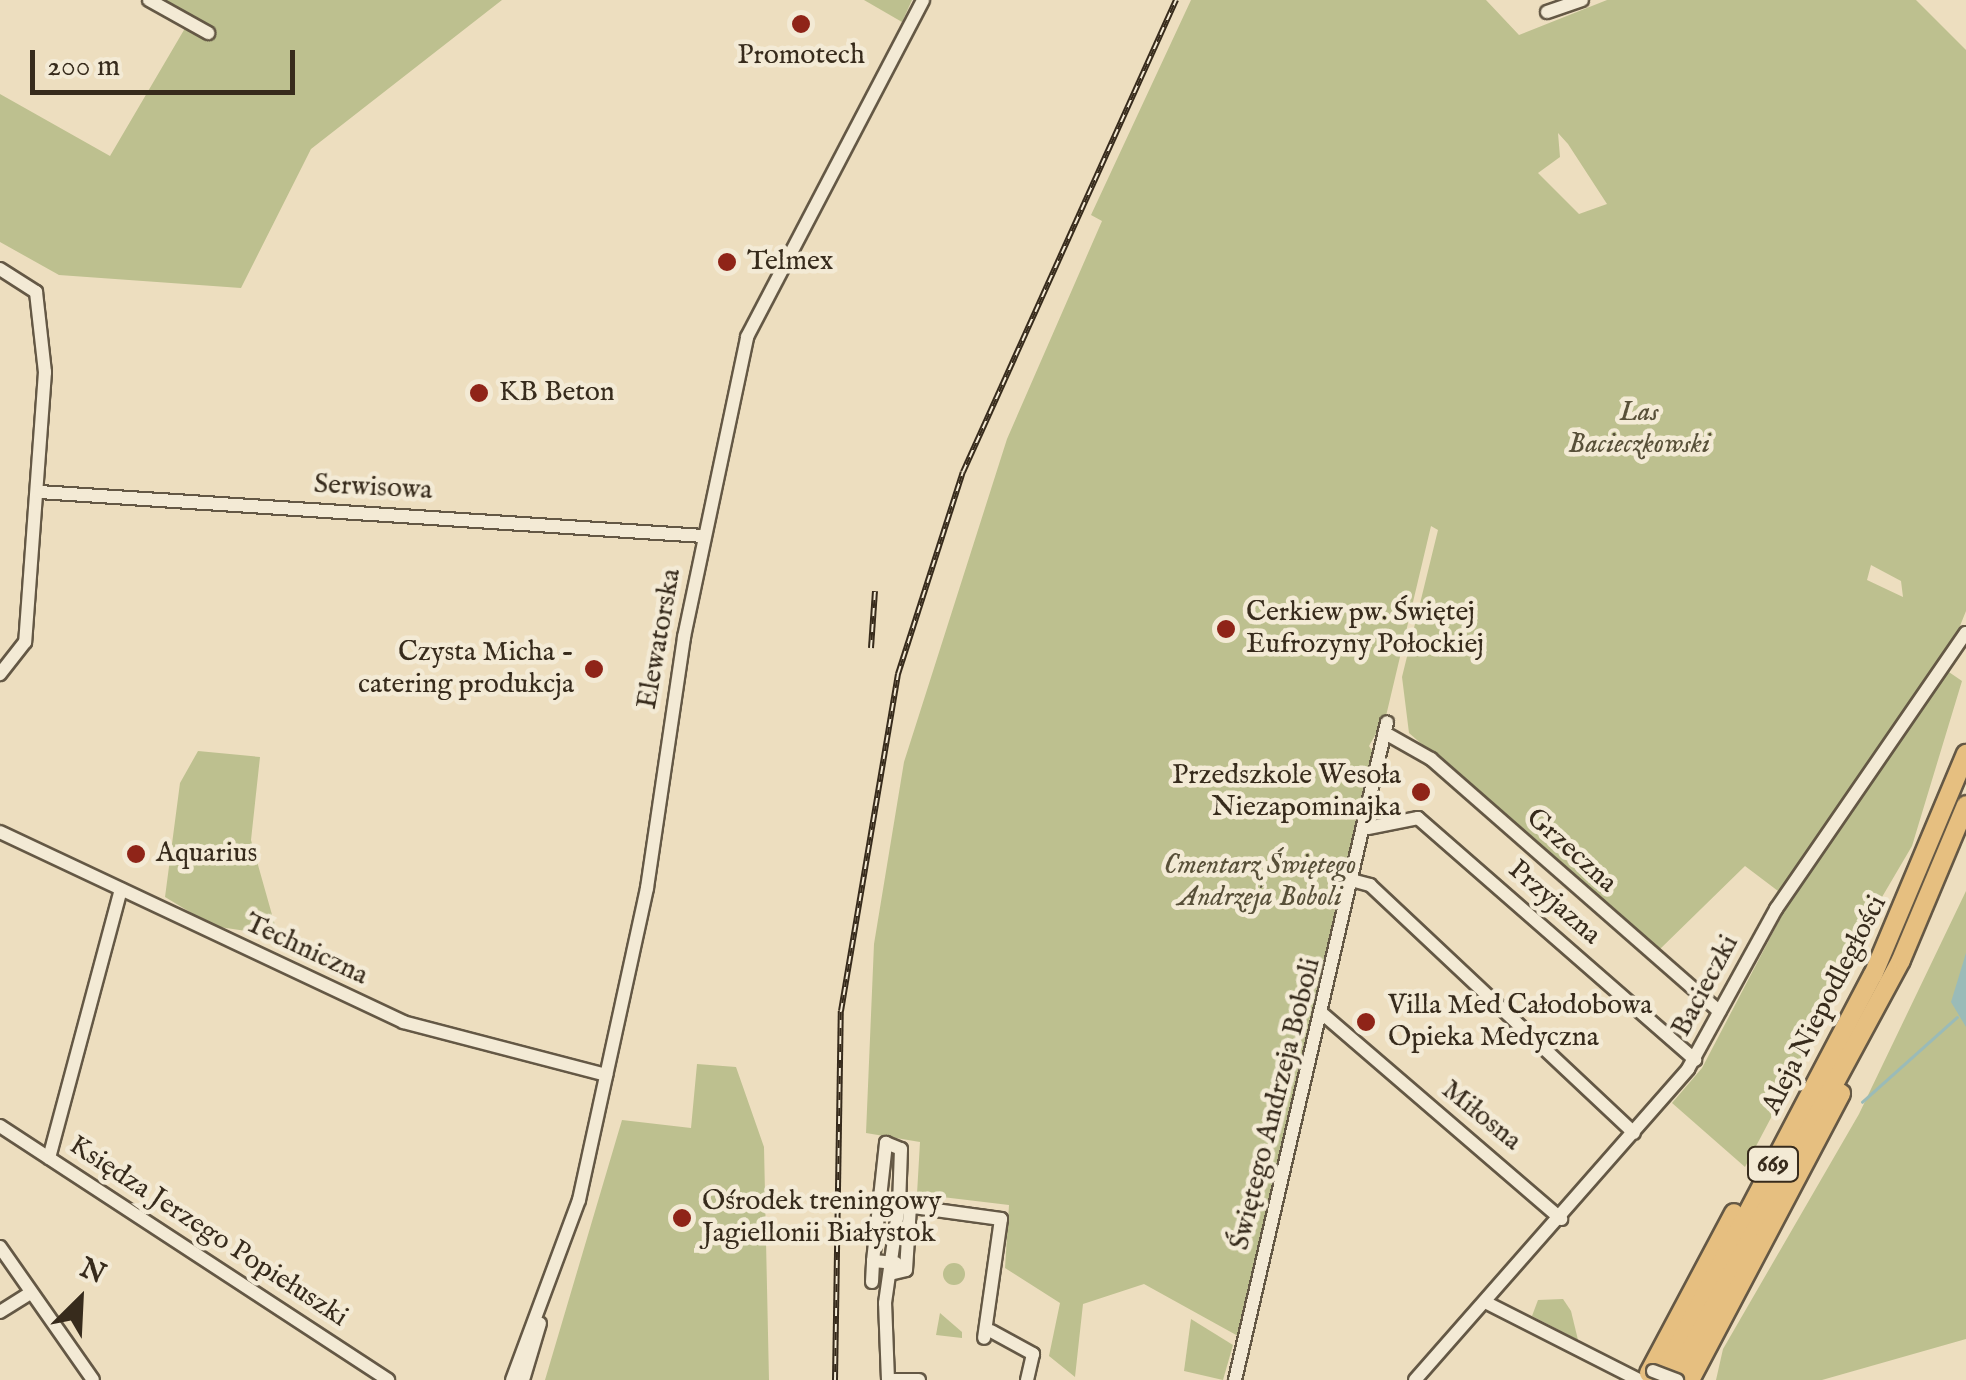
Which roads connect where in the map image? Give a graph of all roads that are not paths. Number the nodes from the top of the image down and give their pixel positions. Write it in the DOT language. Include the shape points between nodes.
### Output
graph roads {
  1 [pos="149,0"];
  2 [pos="923,0"];
  3 [pos="1582,0"];
  4 [pos="1547,12"];
  5 [pos="208,33"];
  6 [pos="0,269"];
  7 [pos="39,492"];
  8 [pos="704,536"];
  9 [pos="1966,632"];
  10 [pos="0,674"];
  11 [pos="1386,727"];
  12 [pos="1966,754"];
  13 [pos="1966,806"];
  14 [pos="1368,828"];
  15 [pos="0,832"];
  16 [pos="1355,881"];
  17 [pos="121,890"];
  18 [pos="1881,979"];
  19 [pos="1720,1011"];
  20 [pos="1324,1015"];
  21 [pos="1695,1060"];
  22 [pos="606,1074"];
  23 [pos="0,1126"];
  24 [pos="1634,1133"];
  25 [pos="49,1158"];
  26 [pos="904,1206"];
  27 [pos="1561,1219"];
  28 [pos="0,1247"];
  29 [pos="873,1261"];
  30 [pos="895,1268"];
  31 [pos="872,1282"];
  32 [pos="31,1293"];
  33 [pos="1487,1303"];
  34 [pos="0,1312"];
  35 [pos="540,1320"];
  36 [pos="1614,1375"];
  37 [pos="1648,1377"];
  38 [pos="93,1380"];
  39 [pos="388,1380"];
  40 [pos="512,1380"];
  41 [pos="523,1380"];
  42 [pos="891,1380"];
  43 [pos="918,1380"];
  44 [pos="1028,1380"];
  45 [pos="1235,1380"];
  46 [pos="1415,1380"];
  47 [pos="1676,1380"];
  48 [pos="1690,1380"];
  1 -- 5 [label="street"];
  2 -- 8 [label="street, Elewatorska" via="747,337"];
  3 -- 4 [label="street"];
  6 -- 7 [label="street" via="36,292 42,312"];
  7 -- 8 [label="street, Serwisowa"];
  7 -- 10 [label="street" via="25,642"];
  8 -- 22 [label="street, Elewatorska"];
  9 -- 19 [label="street, Bacieczki" via="1776,910"];
  11 -- 14 [label="street, Świętego Andrzeja Boboli"];
  11 -- 19 [label="street, Grzeczna"];
  12 -- 18 [label="main road, Aleja Niepodległości / 669"];
  13 -- 18 [label="main road, Aleja Niepodległości / 669"];
  14 -- 16 [label="street, Świętego Andrzeja Boboli"];
  14 -- 21 [label="street, Przyjazna" via="1427,825"];
  15 -- 17 [label="street, Techniczna"];
  16 -- 20 [label="street, Świętego Andrzeja Boboli"];
  16 -- 24 [label="street" via="1370,885"];
  17 -- 22 [label="street, Techniczna" via="403,1022"];
  17 -- 25 [label="street"];
  18 -- 37 [label="main road, Aleja Niepodległości / 669"];
  18 -- 47 [label="main road, Aleja Niepodległości / 669"];
  18 -- 48 [label="main road" via="1828,1123"];
  19 -- 21 [label="street, Bacieczki"];
  20 -- 27 [label="street, Miłosna"];
  20 -- 45 [label="street, Świętego Andrzeja Boboli"];
  21 -- 24 [label="street, Bacieczki"];
  22 -- 35 [label="street, Elewatorska"];
  23 -- 25 [label="street, Księdza Jerzego Popiełuszki"];
  24 -- 27 [label="street, Bacieczki"];
  25 -- 39 [label="street, Księdza Jerzego Popiełuszki"];
  26 -- 29 [label="street" via="900,1150 886,1143"];
  26 -- 30 [label="street"];
  26 -- 44 [label="street" via="1002,1220 988,1334 1033,1354"];
  27 -- 33 [label="street, Bacieczki"];
  28 -- 32 [label="street"];
  29 -- 30 [label="street"];
  29 -- 31 [label="street"];
  30 -- 42 [label="street" via="885,1303"];
  32 -- 34 [label="street"];
  32 -- 38 [label="street"];
  33 -- 36 [label="street"];
  33 -- 46 [label="street, Bacieczki"];
  35 -- 40 [label="street, Elewatorska"];
  35 -- 41 [label="street, Elewatorska"];
  36 -- 37 [label="street"];
  37 -- 47 [label="street, bridge"];
  42 -- 43 [label="street"];
}
